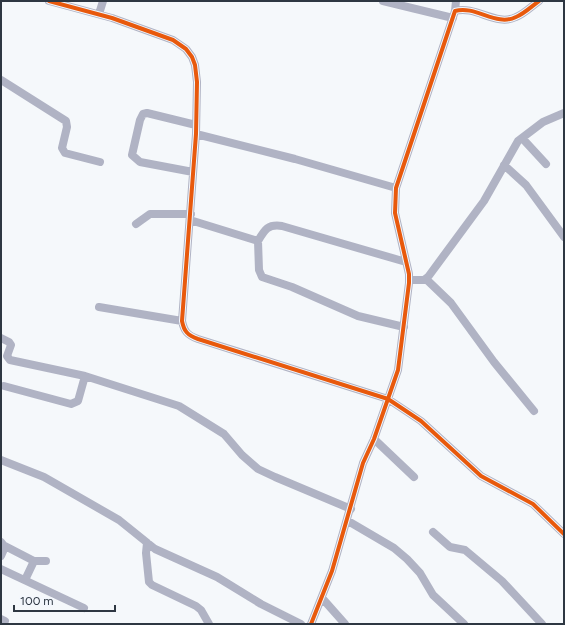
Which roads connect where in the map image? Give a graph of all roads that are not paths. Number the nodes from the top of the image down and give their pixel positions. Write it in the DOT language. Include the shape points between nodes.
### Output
graph roads {
  1 [pos="49,1"];
  2 [pos="103,1"];
  3 [pos="383,1"];
  4 [pos="456,1"];
  5 [pos="539,1"];
  6 [pos="99,14"];
  7 [pos="454,15"];
  8 [pos="1,80"];
  9 [pos="564,113"];
  10 [pos="196,129"];
  11 [pos="522,138"];
  12 [pos="100,162"];
  13 [pos="546,164"];
  14 [pos="504,165"];
  15 [pos="193,172"];
  16 [pos="396,188"];
  17 [pos="190,217"];
  18 [pos="136,224"];
  19 [pos="564,237"];
  20 [pos="258,241"];
  21 [pos="406,262"];
  22 [pos="426,279"];
  23 [pos="409,280"];
  24 [pos="100,307"];
  25 [pos="182,321"];
  26 [pos="404,327"];
  27 [pos="1,338"];
  28 [pos="85,376"];
  29 [pos="4,386"];
  30 [pos="388,400"];
  31 [pos="534,410"];
  32 [pos="374,439"];
  33 [pos="1,460"];
  34 [pos="414,477"];
  35 [pos="351,509"];
  36 [pos="348,521"];
  37 [pos="434,532"];
  38 [pos="564,534"];
  39 [pos="147,543"];
  40 [pos="3,544"];
  41 [pos="1,556"];
  42 [pos="34,561"];
  43 [pos="46,561"];
  44 [pos="1,569"];
  45 [pos="25,580"];
  46 [pos="322,598"];
  47 [pos="84,608"];
  48 [pos="209,624"];
  49 [pos="301,624"];
  50 [pos="310,624"];
  51 [pos="345,624"];
  52 [pos="464,624"];
  53 [pos="542,624"];
  1 -- 6 [label="street"];
  2 -- 6 [label="street"];
  3 -- 7 [label="street"];
  4 -- 7 [label="street"];
  5 -- 7 [label="street" via="510,19 501,20 464,10"];
  6 -- 10 [label="street" via="173,40 186,50 195,65"];
  7 -- 16 [label="street"];
  8 -- 12 [label="street" via="66,121 62,148 65,153"];
  9 -- 11 [label="street" via="543,122"];
  10 -- 15 [label="street"];
  10 -- 15 [label="street" via="147,113 143,114 132,155 140,162"];
  10 -- 16 [label="street"];
  11 -- 13 [label="street"];
  11 -- 14 [label="street"];
  14 -- 19 [label="street" via="526,185"];
  14 -- 22 [label="street" via="484,201"];
  15 -- 17 [label="street"];
  16 -- 21 [label="street" via="395,214"];
  17 -- 18 [label="street" via="150,214"];
  17 -- 20 [label="street"];
  17 -- 25 [label="street"];
  20 -- 21 [label="street" via="264,229 274,225"];
  20 -- 26 [label="street" via="259,270 262,277 292,287 358,316"];
  21 -- 23 [label="street"];
  22 -- 23 [label="street"];
  22 -- 31 [label="street" via="451,303 494,362"];
  23 -- 26 [label="street"];
  24 -- 25 [label="street"];
  25 -- 30 [label="street" via="184,331 190,336"];
  26 -- 30 [label="street" via="400,362"];
  27 -- 28 [label="street" via="11,345 8,356 10,360"];
  28 -- 29 [label="street" via="78,401 71,404"];
  28 -- 35 [label="street" via="179,406 224,434 258,469"];
  30 -- 32 [label="street"];
  30 -- 38 [label="street" via="421,421 480,476 533,504"];
  32 -- 34 [label="street"];
  32 -- 35 [label="street" via="363,463"];
  33 -- 39 [label="street" via="44,477 93,504 119,520"];
  35 -- 36 [label="street"];
  36 -- 46 [label="street"];
  36 -- 52 [label="street" via="394,548 407,559 420,573 433,595"];
  37 -- 53 [label="street" via="450,547 464,550 502,581"];
  39 -- 48 [label="street" via="149,582 196,606"];
  39 -- 49 [label="street" via="217,577"];
  40 -- 41 [label="street"];
  40 -- 42 [label="street"];
  42 -- 43 [label="street"];
  42 -- 45 [label="street"];
  44 -- 45 [label="street"];
  45 -- 47 [label="street"];
  46 -- 50 [label="street"];
  46 -- 51 [label="street"];
}
